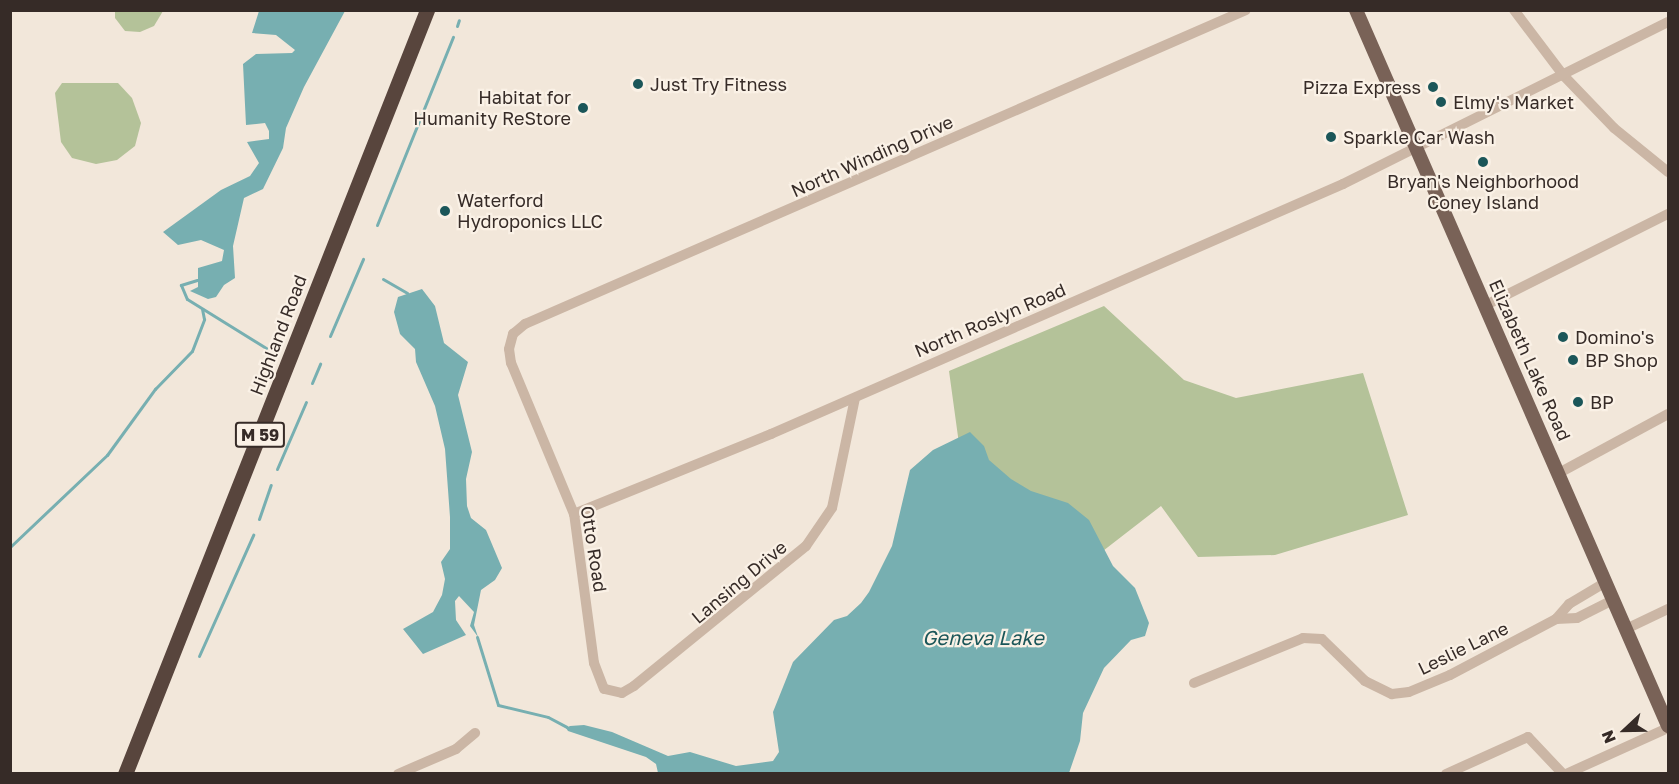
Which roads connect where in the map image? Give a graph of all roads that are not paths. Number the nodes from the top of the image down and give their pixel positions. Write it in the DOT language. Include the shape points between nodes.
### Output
graph roads {
  1 [pos="428,10"];
  2 [pos="1246,10"];
  3 [pos="1356,10"];
  4 [pos="1514,10"];
  5 [pos="1668,22"];
  6 [pos="1564,76"];
  7 [pos="1417,148"];
  8 [pos="1668,172"];
  9 [pos="1668,214"];
  10 [pos="1486,305"];
  11 [pos="513,334"];
  12 [pos="855,398"];
  13 [pos="1668,414"];
  14 [pos="1559,473"];
  15 [pos="574,514"];
  16 [pos="1606,582"];
  17 [pos="1613,600"];
  18 [pos="1668,609"];
  19 [pos="1556,619"];
  20 [pos="1626,629"];
  21 [pos="1194,683"];
  22 [pos="622,693"];
  23 [pos="1668,727"];
  24 [pos="475,733"];
  25 [pos="1571,773"];
  26 [pos="125,774"];
  27 [pos="398,774"];
  28 [pos="1446,774"];
  1 -- 26 [label="highway, Highland Road / M 59"];
  2 -- 11 [label="street, North Winding Drive" via="525,324"];
  3 -- 7 [label="main road, Elizabeth Lake Road"];
  4 -- 6 [label="street"];
  5 -- 6 [label="street, North Roslyn Road"];
  6 -- 7 [label="street, North Roslyn Road"];
  6 -- 8 [label="street" via="1614,128"];
  7 -- 10 [label="main road, Elizabeth Lake Road"];
  7 -- 12 [label="street, North Roslyn Road"];
  9 -- 10 [label="street"];
  10 -- 14 [label="main road, Elizabeth Lake Road"];
  11 -- 15 [label="street, Otto Road" via="508,349 512,363"];
  12 -- 15 [label="street, North Roslyn Road"];
  12 -- 22 [label="street, Lansing Drive" via="832,508 806,546 682,649"];
  13 -- 14 [label="street"];
  14 -- 16 [label="main road, Elizabeth Lake Road"];
  15 -- 22 [label="street, Otto Road" via="599,680 610,694"];
  16 -- 17 [label="main road, Elizabeth Lake Road"];
  16 -- 19 [label="street, Leslie Lane" via="1569,604"];
  17 -- 19 [label="street, Leslie Lane" via="1577,618"];
  17 -- 20 [label="main road, Elizabeth Lake Road"];
  18 -- 20 [label="street"];
  19 -- 21 [label="street, Leslie Lane" via="1450,675 1409,692 1392,694 1365,681 1322,639 1303,638"];
  20 -- 23 [label="main road, Elizabeth Lake Road"];
  23 -- 25 [label="street"];
  24 -- 27 [label="street" via="456,749"];
  25 -- 28 [label="street" via="1528,737"];
}
